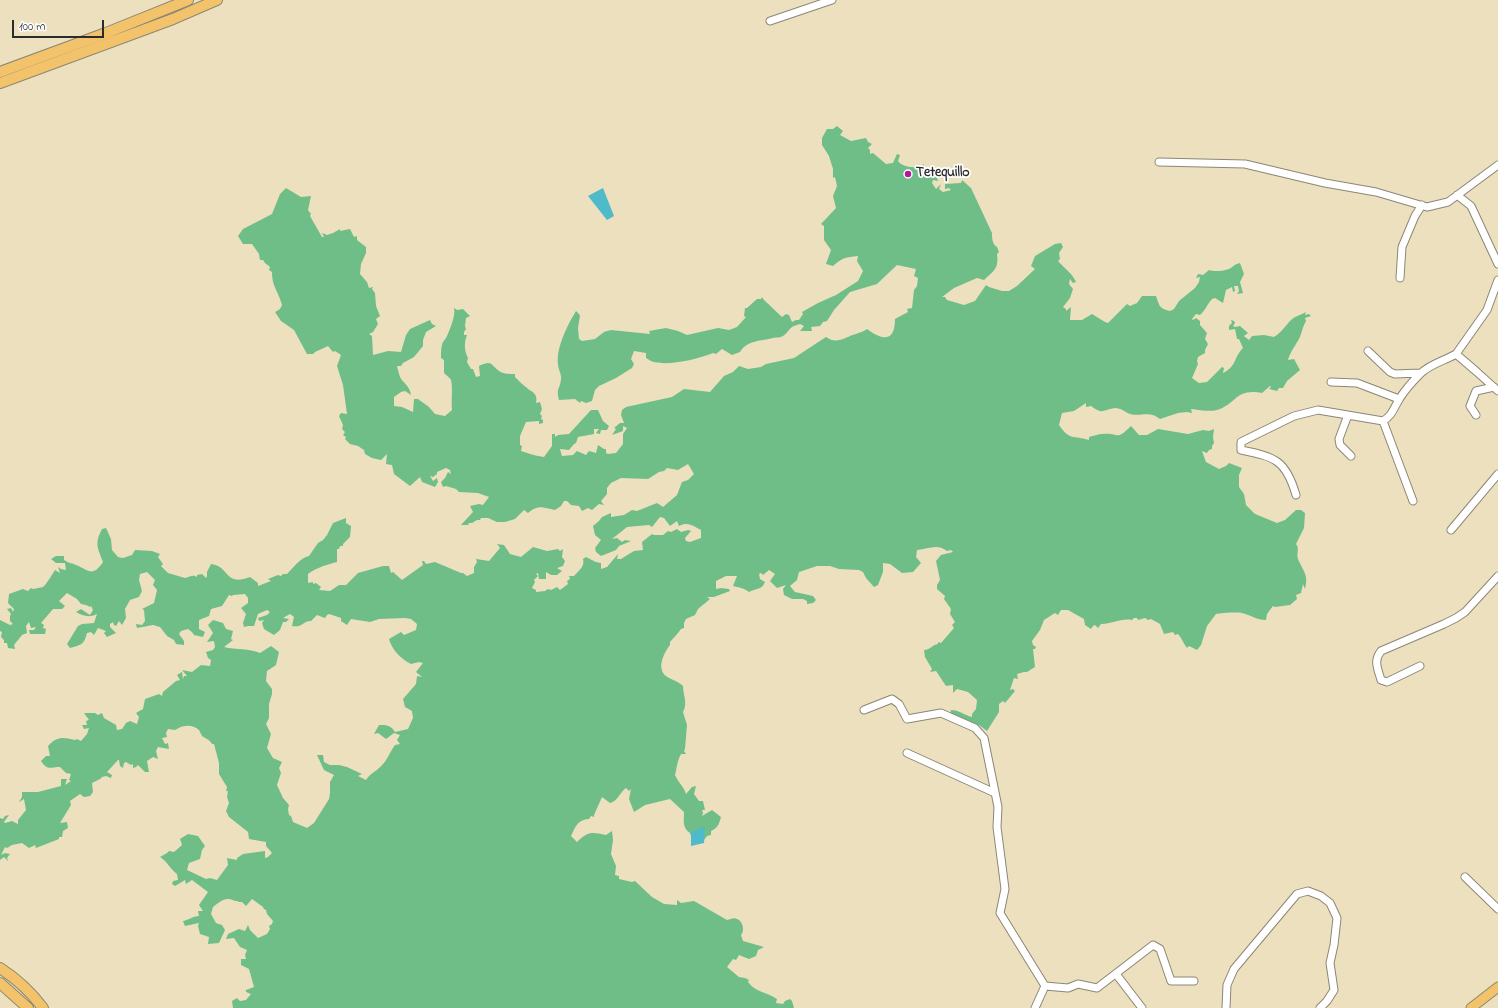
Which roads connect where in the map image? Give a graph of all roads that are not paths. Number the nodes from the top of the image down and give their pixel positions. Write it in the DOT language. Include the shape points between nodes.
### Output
graph roads {
  1 [pos="188,0"];
  2 [pos="217,0"];
  3 [pos="832,0"];
  4 [pos="770,21"];
  5 [pos="0,72"];
  6 [pos="0,83"];
  7 [pos="1159,162"];
  8 [pos="1498,165"];
  9 [pos="1457,195"];
  10 [pos="1422,205"];
  11 [pos="1498,264"];
  12 [pos="1400,278"];
  13 [pos="1498,280"];
  14 [pos="1368,351"];
  15 [pos="1456,354"];
  16 [pos="1420,373"];
  17 [pos="1331,382"];
  18 [pos="1496,389"];
  19 [pos="1399,399"];
  20 [pos="1348,415"];
  21 [pos="1476,415"];
  22 [pos="1383,421"];
  23 [pos="1352,456"];
  24 [pos="1498,474"];
  25 [pos="1296,495"];
  26 [pos="1413,501"];
  27 [pos="1451,530"];
  28 [pos="1498,576"];
  29 [pos="1420,666"];
  30 [pos="864,710"];
  31 [pos="907,753"];
  32 [pos="994,793"];
  33 [pos="1465,878"];
  34 [pos="1498,909"];
  35 [pos="0,968"];
  36 [pos="1116,974"];
  37 [pos="1194,981"];
  38 [pos="0,983"];
  39 [pos="1045,986"];
  40 [pos="1498,987"];
  41 [pos="28,1008"];
  42 [pos="43,1008"];
  43 [pos="1035,1008"];
  44 [pos="1142,1008"];
  45 [pos="1226,1008"];
  46 [pos="1320,1008"];
  47 [pos="1471,1008"];
  1 -- 5 [label="highway"];
  2 -- 6 [label="highway" via="173,19"];
  3 -- 4 [label="street"];
  7 -- 10 [label="street" via="1245,164 1376,192"];
  8 -- 9 [label="street"];
  9 -- 10 [label="street" via="1448,202 1427,207"];
  9 -- 11 [label="street" via="1471,206"];
  10 -- 12 [label="street" via="1402,247"];
  13 -- 15 [label="street" via="1487,310"];
  14 -- 16 [label="street" via="1390,372"];
  15 -- 16 [label="street"];
  15 -- 18 [label="street"];
  16 -- 19 [label="street"];
  17 -- 19 [label="street" via="1357,383"];
  18 -- 21 [label="street" via="1476,391 1470,406"];
  19 -- 22 [label="street" via="1393,412"];
  20 -- 22 [label="street"];
  20 -- 23 [label="street" via="1340,445"];
  20 -- 25 [label="street" via="1318,410 1294,416 1241,442 1241,450 1258,453 1280,462 1291,478"];
  22 -- 26 [label="street"];
  24 -- 27 [label="street"];
  28 -- 29 [label="street" via="1465,612 1444,624 1381,651 1375,663 1381,680 1387,682"];
  30 -- 32 [label="street" via="892,699 899,704 907,719 941,713 976,728 984,738"];
  31 -- 32 [label="street"];
  32 -- 39 [label="street" via="998,807 997,827 1005,890 1000,914"];
  33 -- 34 [label="street"];
  35 -- 42 [label="highway" via="24,986"];
  36 -- 37 [label="street" via="1153,945 1160,949 1171,981"];
  36 -- 39 [label="street" via="1097,988 1078,984 1068,988"];
  36 -- 44 [label="street"];
  38 -- 41 [label="highway"];
  39 -- 43 [label="street"];
  40 -- 47 [label="main road"];
  45 -- 46 [label="street" via="1227,985 1234,969 1297,894 1308,891 1330,903 1337,918 1330,963 1334,990"];
}
